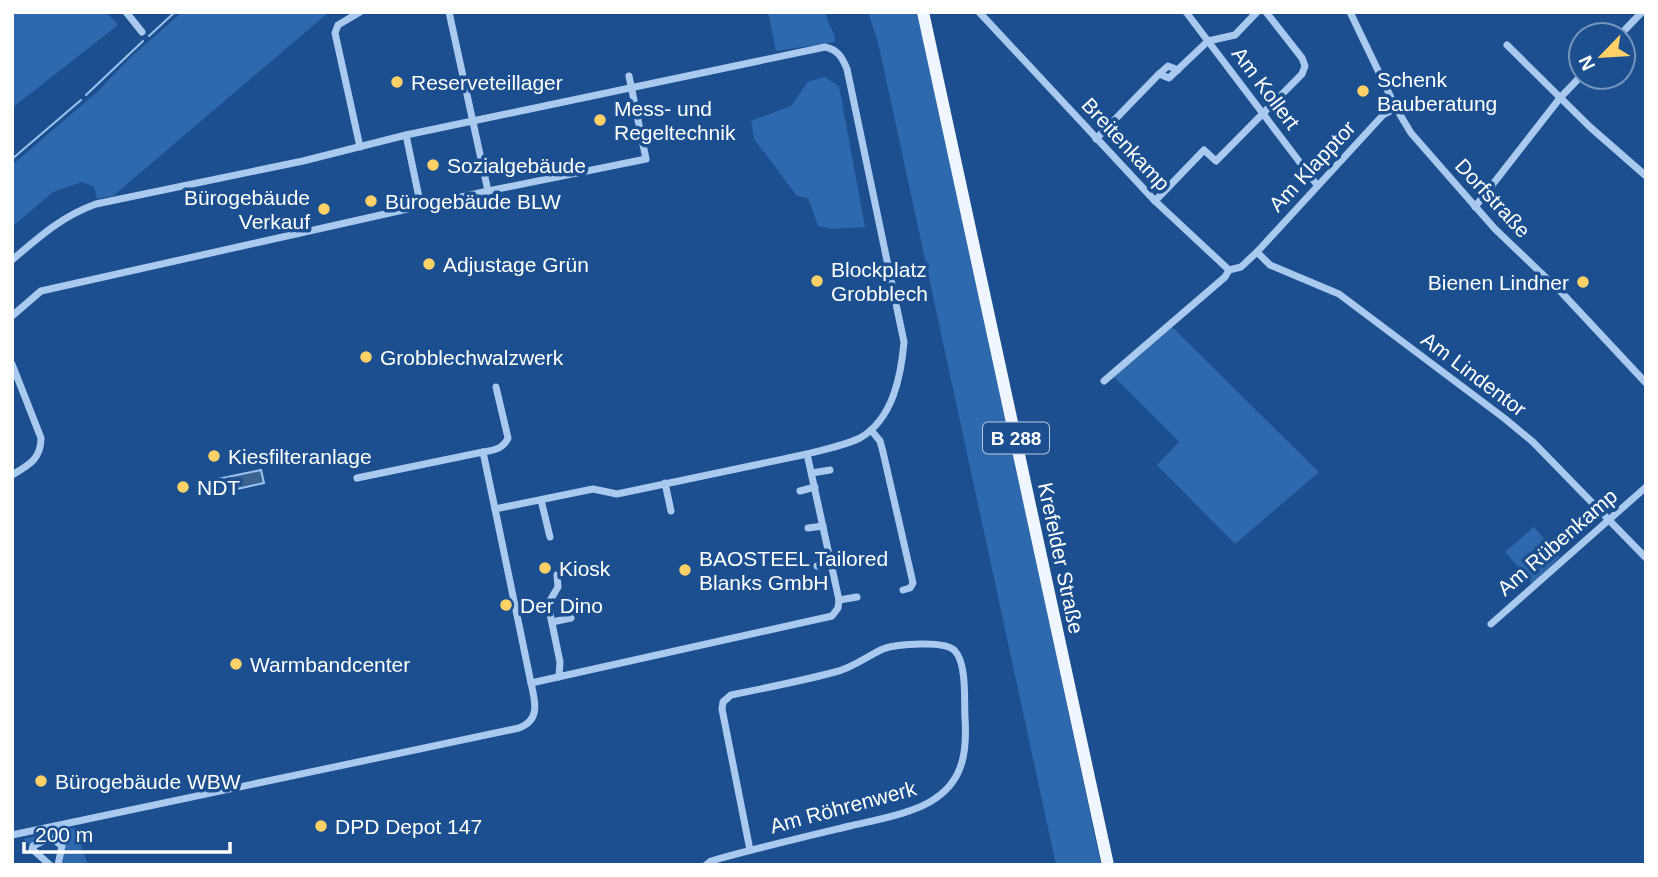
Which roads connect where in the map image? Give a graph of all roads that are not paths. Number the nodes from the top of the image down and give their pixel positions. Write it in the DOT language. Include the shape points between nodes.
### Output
graph roads {
  1 [pos="126,12"];
  2 [pos="360,12"];
  3 [pos="923,12"];
  4 [pos="931,12"];
  5 [pos="979,12"];
  6 [pos="1186,12"];
  7 [pos="1257,12"];
  8 [pos="1266,12"];
  9 [pos="1350,12"];
  10 [pos="448,15"];
  11 [pos="142,32"];
  12 [pos="1208,41"];
  13 [pos="1507,45"];
  14 [pos="629,76"];
  15 [pos="632,89"];
  16 [pos="1567,91"];
  17 [pos="1560,98"];
  18 [pos="1396,108"];
  19 [pos="1263,113"];
  20 [pos="473,121"];
  21 [pos="407,135"];
  22 [pos="1096,139"];
  23 [pos="360,147"];
  24 [pos="1646,176"];
  25 [pos="1317,185"];
  26 [pos="488,191"];
  27 [pos="1155,201"];
  28 [pos="421,207"];
  29 [pos="1475,208"];
  30 [pos="1257,252"];
  31 [pos="12,260"];
  32 [pos="1229,270"];
  33 [pos="12,316"];
  34 [pos="12,364"];
  35 [pos="1104,381"];
  36 [pos="1646,383"];
  37 [pos="496,387"];
  38 [pos="871,430"];
  39 [pos="483,452"];
  40 [pos="883,452"];
  41 [pos="807,454"];
  42 [pos="874,459"];
  43 [pos="830,470"];
  44 [pos="812,473"];
  45 [pos="12,475"];
  46 [pos="357,478"];
  47 [pos="665,484"];
  48 [pos="815,487"];
  49 [pos="1646,488"];
  50 [pos="800,491"];
  51 [pos="541,500"];
  52 [pos="495,509"];
  53 [pos="671,511"];
  54 [pos="1608,520"];
  55 [pos="823,526"];
  56 [pos="808,528"];
  57 [pos="550,537"];
  58 [pos="1646,558"];
  59 [pos="831,563"];
  60 [pos="817,566"];
  61 [pos="556,575"];
  62 [pos="903,590"];
  63 [pos="857,597"];
  64 [pos="839,600"];
  65 [pos="571,618"];
  66 [pos="552,622"];
  67 [pos="1491,624"];
  68 [pos="559,677"];
  69 [pos="531,683"];
  70 [pos="12,835"];
  71 [pos="750,850"];
  72 [pos="50,865"];
  73 [pos="58,865"];
  74 [pos="706,865"];
  75 [pos="1108,865"];
  76 [pos="1115,865"];
  1 -- 11 [label="street"];
  2 -- 23 [label="street" via="338,25 335,33"];
  3 -- 75 [label="main road, Krefelder Straße / B 288"];
  4 -- 76 [label="main road, Krefelder Straße / B 288"];
  5 -- 22 [label="street, Breitenkamp"];
  6 -- 12 [label="street, Am Kollert"];
  7 -- 12 [label="street" via="1235,35"];
  8 -- 19 [label="street" via="1305,66"];
  9 -- 18 [label="street, Dorfstraße"];
  10 -- 20 [label="street"];
  12 -- 19 [label="street, Am Kollert"];
  12 -- 22 [label="street" via="1169,78 1159,74"];
  13 -- 17 [label="street"];
  14 -- 15 [label="street"];
  15 -- 20 [label="street"];
  15 -- 26 [label="street" via="646,159"];
  15 -- 38 [label="street" via="825,47 842,57 904,342 894,395"];
  16 -- 17 [label="street"];
  17 -- 24 [label="street"];
  17 -- 29 [label="street"];
  18 -- 25 [label="street, Am Klapptor" via="1383,115"];
  18 -- 29 [label="street, Dorfstraße" via="1411,133"];
  19 -- 25 [label="street, Am Kollert"];
  19 -- 27 [label="street" via="1216,161 1204,149"];
  20 -- 21 [label="street"];
  20 -- 26 [label="street"];
  21 -- 23 [label="street"];
  21 -- 28 [label="street"];
  22 -- 27 [label="street, Breitenkamp"];
  23 -- 31 [label="street" via="96,204 72,212"];
  25 -- 30 [label="street, Am Klapptor"];
  26 -- 28 [label="street"];
  27 -- 32 [label="street, Breitenkamp"];
  28 -- 33 [label="street" via="41,292"];
  29 -- 36 [label="street, Dorfstraße"];
  30 -- 32 [label="street" via="1241,267"];
  30 -- 54 [label="street, Am Lindentor" via="1270,265 1339,293 1496,412"];
  32 -- 35 [label="street"];
  34 -- 45 [label="street" via="41,438 37,458"];
  37 -- 39 [label="street" via="508,438 500,448"];
  38 -- 40 [label="street"];
  38 -- 41 [label="street" via="846,444"];
  39 -- 46 [label="street"];
  39 -- 52 [label="street"];
  40 -- 42 [label="street"];
  40 -- 62 [label="street" via="913,583"];
  41 -- 44 [label="street"];
  41 -- 47 [label="street"];
  43 -- 44 [label="street"];
  44 -- 48 [label="street"];
  47 -- 51 [label="street" via="617,494 593,489"];
  47 -- 53 [label="street"];
  48 -- 50 [label="street"];
  48 -- 55 [label="street"];
  49 -- 54 [label="street, Am Rübenkamp"];
  51 -- 52 [label="street"];
  51 -- 57 [label="street"];
  52 -- 69 [label="street"];
  54 -- 58 [label="street, Am Lindentor"];
  54 -- 67 [label="street, Am Rübenkamp"];
  55 -- 56 [label="street"];
  55 -- 59 [label="street"];
  59 -- 60 [label="street"];
  59 -- 64 [label="street"];
  61 -- 66 [label="street" via="558,587 548,604"];
  63 -- 64 [label="street"];
  64 -- 68 [label="street" via="838,608 824,620"];
  65 -- 66 [label="street"];
  66 -- 68 [label="street"];
  68 -- 69 [label="street"];
  69 -- 70 [label="street" via="534,718 519,728"];
  71 -- 71 [label="street, Am Röhrenwerk" via="891,816 934,800 953,785 966,734 963,670 957,652 945,645 897,646 837,672 731,695 723,702"];
  71 -- 74 [label="street, Am Röhrenwerk"];
  72 -- 73 [label="street" via="32,849 45,839 62,846"];
}
